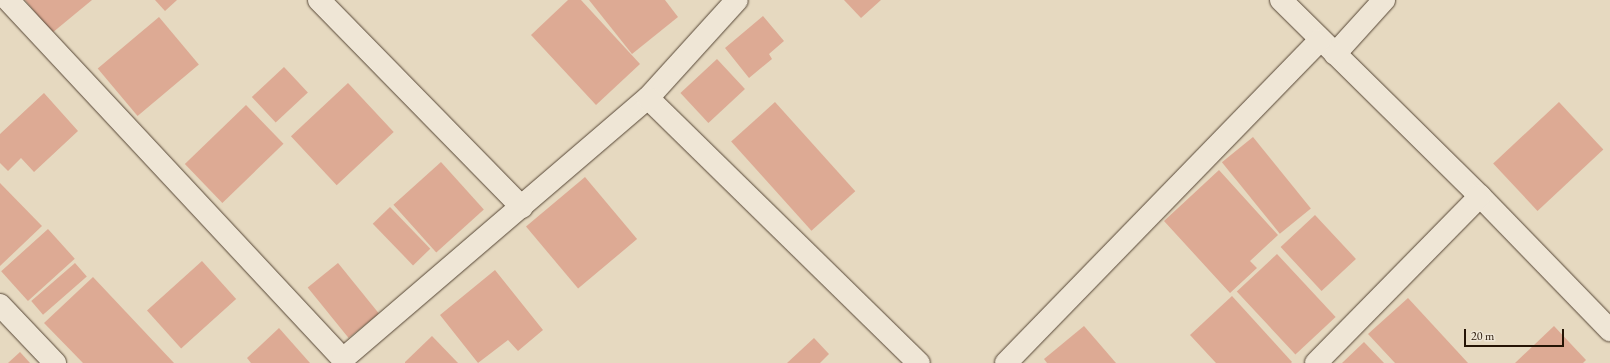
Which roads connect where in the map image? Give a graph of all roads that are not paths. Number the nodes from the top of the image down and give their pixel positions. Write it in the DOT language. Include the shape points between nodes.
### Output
graph roads {
  1 [pos="8,0"];
  2 [pos="319,0"];
  3 [pos="737,0"];
  4 [pos="1281,0"];
  5 [pos="1384,0"];
  6 [pos="1327,47"];
  7 [pos="648,98"];
  8 [pos="1480,196"];
  9 [pos="522,207"];
  10 [pos="0,305"];
  11 [pos="1610,330"];
  12 [pos="342,362"];
  13 [pos="55,363"];
  14 [pos="919,363"];
  15 [pos="1006,363"];
  16 [pos="1316,363"];
  1 -- 12 [label="street"];
  2 -- 9 [label="street"];
  3 -- 7 [label="street"];
  4 -- 6 [label="street"];
  5 -- 6 [label="street"];
  6 -- 8 [label="street"];
  6 -- 15 [label="street"];
  7 -- 9 [label="street"];
  7 -- 14 [label="street"];
  8 -- 11 [label="street"];
  8 -- 16 [label="street"];
  9 -- 12 [label="street"];
  10 -- 13 [label="street"];
}
